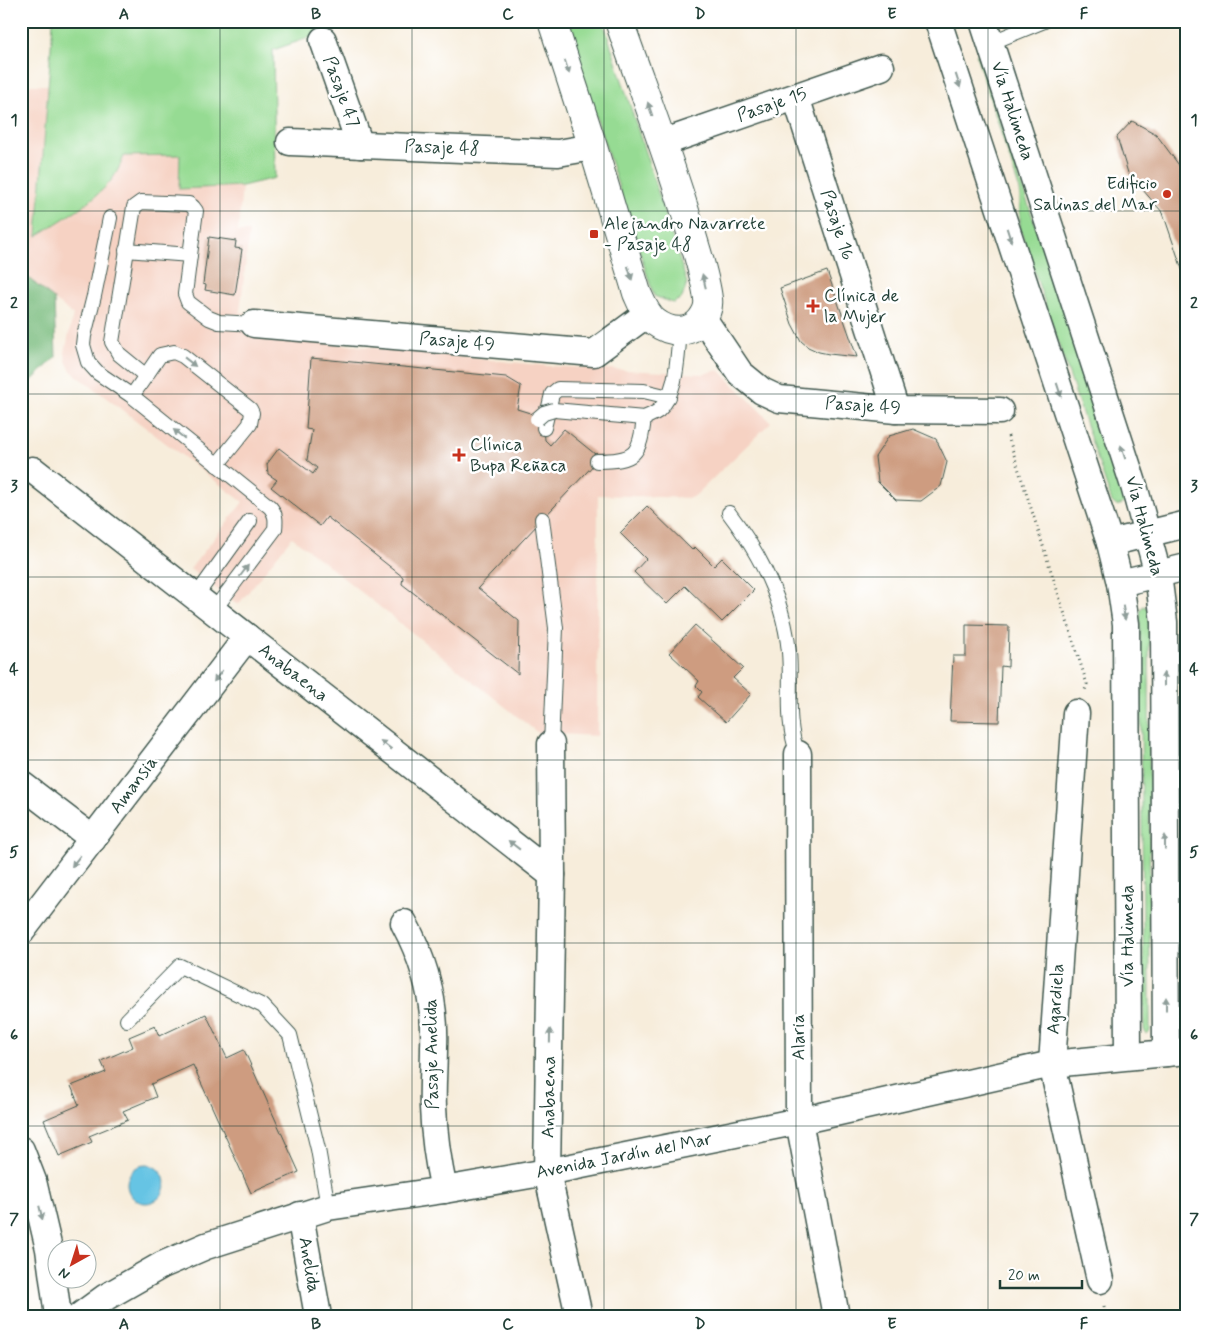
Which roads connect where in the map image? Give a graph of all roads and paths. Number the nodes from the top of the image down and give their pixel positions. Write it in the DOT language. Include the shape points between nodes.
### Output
graph roads {
  1 [pos="552,21"];
  2 [pos="619,21"];
  3 [pos="1044,21"];
  4 [pos="941,28"];
  5 [pos="985,28"];
  6 [pos="322,40"];
  7 [pos="882,67"];
  8 [pos="796,97"];
  9 [pos="290,142"];
  10 [pos="662,143"];
  11 [pos="360,145"];
  12 [pos="593,147"];
  13 [pos="110,218"];
  14 [pos="126,250"];
  15 [pos="190,255"];
  16 [pos="647,314"];
  17 [pos="703,318"];
  18 [pos="254,324"];
  19 [pos="680,332"];
  20 [pos="146,376"];
  21 [pos="132,396"];
  22 [pos="669,397"];
  23 [pos="896,410"];
  24 [pos="1000,411"];
  25 [pos="644,418"];
  26 [pos="597,461"];
  27 [pos="218,465"];
  28 [pos="33,470"];
  29 [pos="729,513"];
  30 [pos="542,520"];
  31 [pos="250,521"];
  32 [pos="1187,524"];
  33 [pos="1148,534"];
  34 [pos="1110,543"];
  35 [pos="1187,567"];
  36 [pos="1158,574"];
  37 [pos="1120,583"];
  38 [pos="205,603"];
  39 [pos="247,637"];
  40 [pos="1076,714"];
  41 [pos="551,744"];
  42 [pos="798,754"];
  43 [pos="21,784"];
  44 [pos="93,839"];
  45 [pos="552,874"];
  46 [pos="404,923"];
  47 [pos="21,932"];
  48 [pos="127,1020"];
  49 [pos="1176,1052"];
  50 [pos="1128,1056"];
  51 [pos="1052,1064"];
  52 [pos="799,1121"];
  53 [pos="21,1150"];
  54 [pos="547,1172"];
  55 [pos="444,1190"];
  56 [pos="328,1207"];
  57 [pos="300,1215"];
  58 [pos="1100,1280"];
  59 [pos="58,1316"];
  60 [pos="80,1316"];
  61 [pos="318,1316"];
  62 [pos="579,1316"];
  63 [pos="836,1316"];
  1 -- 12 [label="street, one-way"];
  10 -- 2 [label="street, one-way"];
  3 -- 5 [label="lane"];
  4 -- 5 [label="street, Vía Halimeda"];
  4 -- 34 [label="street, Vía Halimeda, one-way"];
  33 -- 5 [label="street, Vía Halimeda, one-way"];
  6 -- 11 [label="street, Pasaje 47"];
  7 -- 8 [label="street, Pasaje 15"];
  8 -- 10 [label="street, Pasaje 15"];
  8 -- 23 [label="street, Pasaje 16"];
  9 -- 11 [label="street, Pasaje 48"];
  17 -- 10 [label="street, one-way" via="708,305 706,292"];
  11 -- 12 [label="street, Pasaje 48" via="558,153"];
  12 -- 16 [label="street, one-way" via="636,294"];
  13 -- 21 [label="lane" via="83,345 92,368"];
  14 -- 15 [label="lane"];
  14 -- 15 [label="lane" via="137,204 189,204 196,211"];
  14 -- 20 [label="lane" via="112,342 119,354"];
  15 -- 18 [label="lane" via="185,294 188,302 218,322"];
  16 -- 18 [label="street, Pasaje 49" via="594,353"];
  16 -- 19 [label="street" via="666,328"];
  17 -- 19 [label="street" via="689,330"];
  17 -- 23 [label="street, Pasaje 49" via="740,373 779,400"];
  19 -- 22 [label="lane"];
  20 -- 21 [label="lane"];
  20 -- 27 [label="lane, one-way" via="160,355 174,352 250,409 250,424"];
  27 -- 21 [label="lane, one-way"];
  22 -- 25 [label="lane" via="657,412"];
  22 -- 25 [label="lane, bridge" via="644,391 558,389 552,394 540,424 544,413 554,410"];
  23 -- 24 [label="street, Pasaje 49"];
  24 -- 40 [label="path" via="1087,684"];
  25 -- 26 [label="lane" via="642,437 629,457 620,461"];
  38 -- 27 [label="lane, one-way" via="276,529 276,519 270,507"];
  28 -- 38 [label="street, Anabaena"];
  29 -- 42 [label="lane" via="761,560 783,620 789,651 790,726"];
  30 -- 41 [label="lane" via="556,628"];
  31 -- 38 [label="lane"];
  32 -- 33 [label="street"];
  33 -- 34 [label="street"];
  33 -- 36 [label="street, Vía Halimeda"];
  34 -- 37 [label="street, Vía Halimeda"];
  35 -- 36 [label="street"];
  36 -- 37 [label="street"];
  49 -- 36 [label="street, Vía Halimeda, one-way" via="1164,622"];
  37 -- 50 [label="street, Vía Halimeda, one-way" via="1126,624"];
  38 -- 39 [label="street, Anabaena"];
  39 -- 44 [label="street, Amansia, one-way"];
  45 -- 39 [label="street, Anabaena, one-way"];
  40 -- 51 [label="street, Agardiela"];
  41 -- 45 [label="street, Anabaena"];
  42 -- 52 [label="street, Alaria"];
  43 -- 44 [label="street"];
  44 -- 47 [label="street, Amansia, one-way"];
  54 -- 45 [label="street, Anabaena, one-way"];
  46 -- 55 [label="street, Pasaje Anelida" via="425,968 431,992 433,1116"];
  48 -- 56 [label="lane" via="180,966 263,1006 290,1035 318,1149"];
  49 -- 50 [label="street, Avenida Jardín del Mar"];
  50 -- 51 [label="street, Avenida Jardín del Mar"];
  51 -- 52 [label="street, Avenida Jardín del Mar"];
  51 -- 58 [label="street, Agardiela"];
  52 -- 54 [label="street, Avenida Jardín del Mar"];
  52 -- 63 [label="street, Alaria"];
  53 -- 59 [label="street, one-way" via="33,1181 49,1249"];
  54 -- 55 [label="street, Avenida Jardín del Mar"];
  54 -- 62 [label="street, Anabaena"];
  55 -- 56 [label="street, Avenida Jardín del Mar"];
  56 -- 57 [label="street, Avenida Jardín del Mar"];
  57 -- 60 [label="street, Avenida Jardín del Mar" via="206,1246 162,1265"];
  57 -- 61 [label="street, Anelida"];
}
